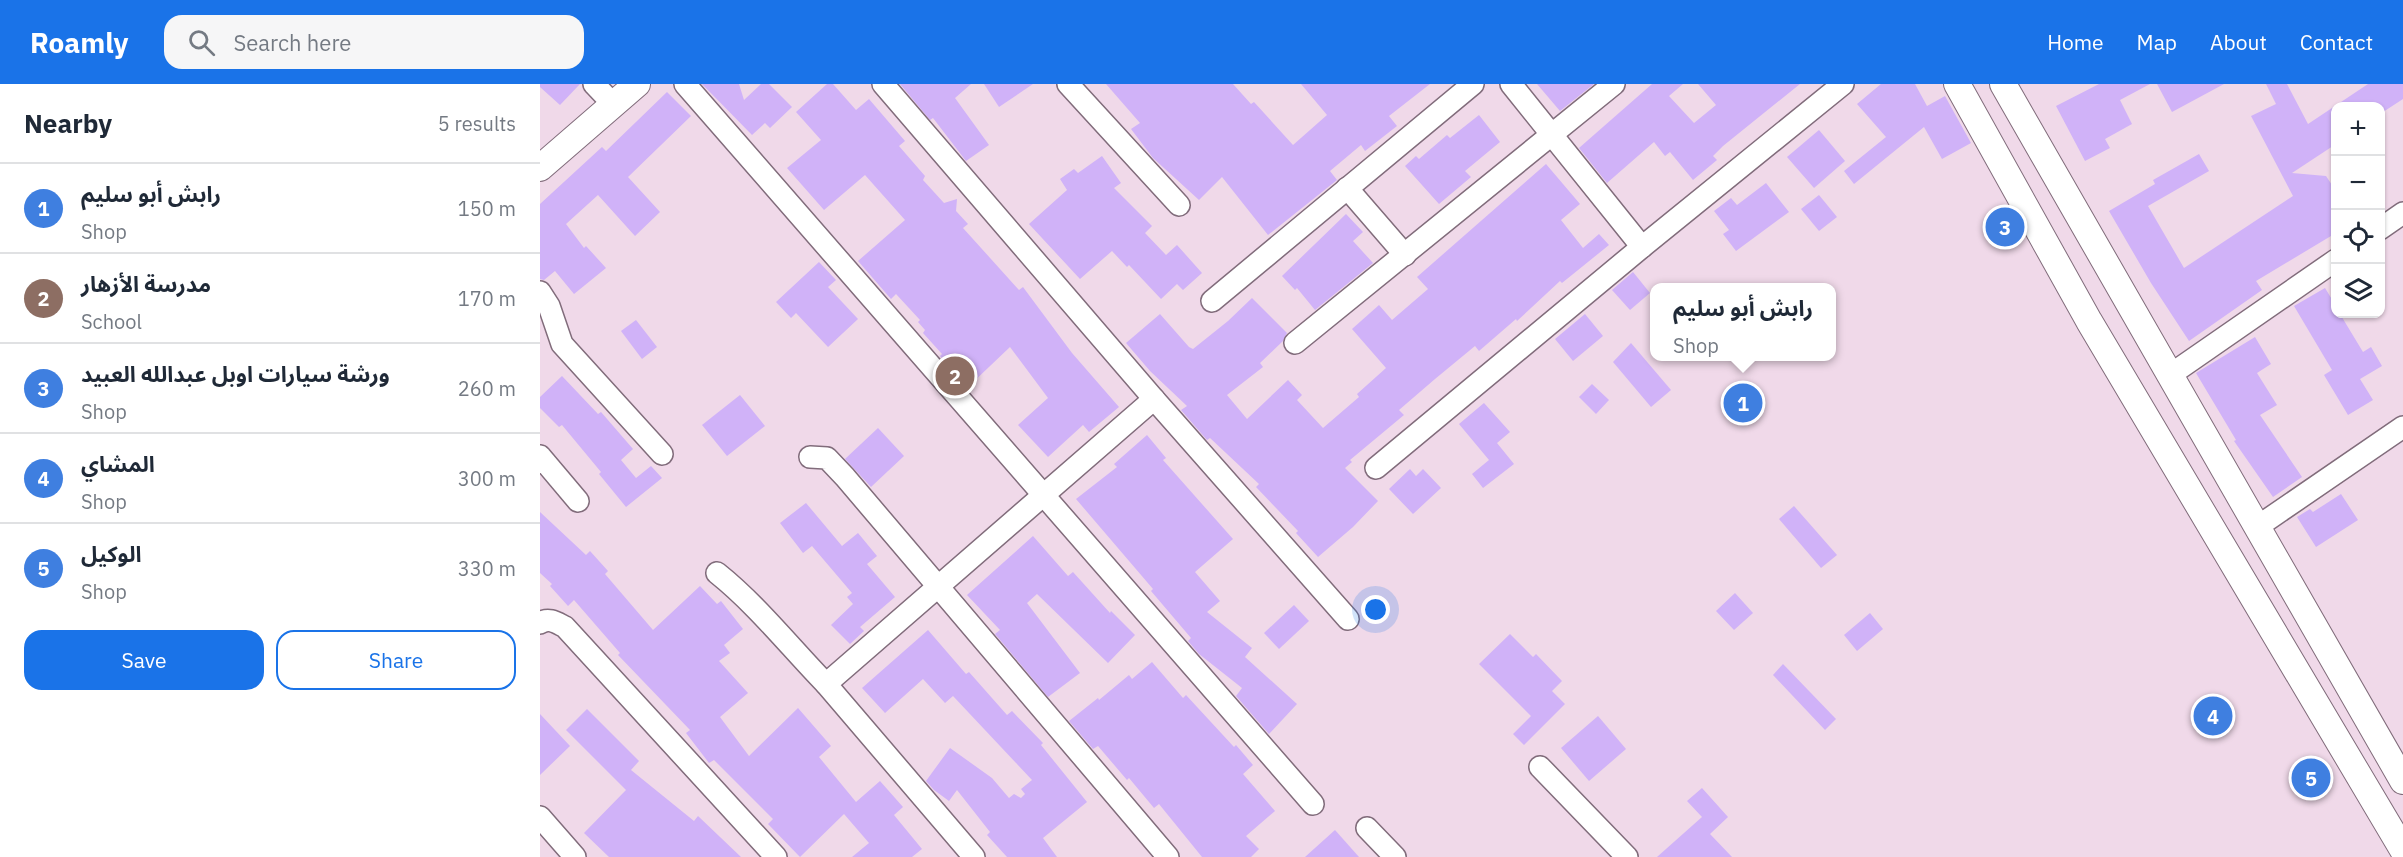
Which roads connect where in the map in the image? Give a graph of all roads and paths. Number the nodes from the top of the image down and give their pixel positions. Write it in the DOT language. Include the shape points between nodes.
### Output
graph roads {
  1 [pos="594,84"];
  2 [pos="637,84"];
  3 [pos="685,84"];
  4 [pos="883,84"];
  5 [pos="1068,84"];
  6 [pos="1473,84"];
  7 [pos="1511,84"];
  8 [pos="1614,84"];
  9 [pos="1843,84"];
  10 [pos="1957,84"];
  11 [pos="2003,84"];
  12 [pos="613,104"];
  13 [pos="1553,135"];
  14 [pos="540,168"];
  15 [pos="1347,188"];
  16 [pos="1179,205"];
  17 [pos="2403,213"];
  18 [pos="2385,226"];
  19 [pos="1642,247"];
  20 [pos="1405,255"];
  21 [pos="2331,263"];
  22 [pos="540,292"];
  23 [pos="1212,301"];
  24 [pos="1295,343"];
  25 [pos="2170,375"];
  26 [pos="1154,399"];
  27 [pos="2403,427"];
  28 [pos="662,454"];
  29 [pos="540,456"];
  30 [pos="810,457"];
  31 [pos="1376,468"];
  32 [pos="1043,496"];
  33 [pos="578,501"];
  34 [pos="2257,527"];
  35 [pos="717,573"];
  36 [pos="938,587"];
  37 [pos="1348,619"];
  38 [pos="540,622"];
  39 [pos="826,684"];
  40 [pos="1540,767"];
  41 [pos="2403,781"];
  42 [pos="1313,804"];
  43 [pos="540,817"];
  44 [pos="1367,828"];
  45 [pos="2403,850"];
  46 [pos="575,857"];
  47 [pos="776,857"];
  48 [pos="974,857"];
  49 [pos="1168,857"];
  50 [pos="1395,857"];
  51 [pos="1627,857"];
  1 -- 12 [label="street"];
  2 -- 12 [label="street"];
  3 -- 32 [label="street"];
  4 -- 26 [label="street"];
  5 -- 16 [label="street"];
  6 -- 15 [label="street"];
  7 -- 13 [label="street"];
  8 -- 13 [label="street"];
  9 -- 19 [label="street"];
  10 -- 45 [label="street" via="2089,321"];
  11 -- 25 [label="street"];
  12 -- 14 [label="street"];
  13 -- 19 [label="street"];
  13 -- 20 [label="street"];
  15 -- 20 [label="street"];
  15 -- 23 [label="street"];
  17 -- 18 [label="street"];
  19 -- 31 [label="street"];
  20 -- 24 [label="street"];
  21 -- 25 [label="street"];
  22 -- 28 [label="street" via="562,344"];
  25 -- 34 [label="street"];
  26 -- 32 [label="street"];
  26 -- 37 [label="street"];
  27 -- 34 [label="street"];
  29 -- 33 [label="street"];
  30 -- 36 [label="street" via="827,458"];
  32 -- 36 [label="street"];
  32 -- 42 [label="street"];
  34 -- 41 [label="street"];
  35 -- 39 [label="street" via="751,603"];
  36 -- 39 [label="street"];
  36 -- 49 [label="street"];
  38 -- 47 [label="street" via="554,621 565,627"];
  39 -- 48 [label="street"];
  40 -- 51 [label="street"];
  43 -- 46 [label="street"];
  44 -- 50 [label="street"];
}
